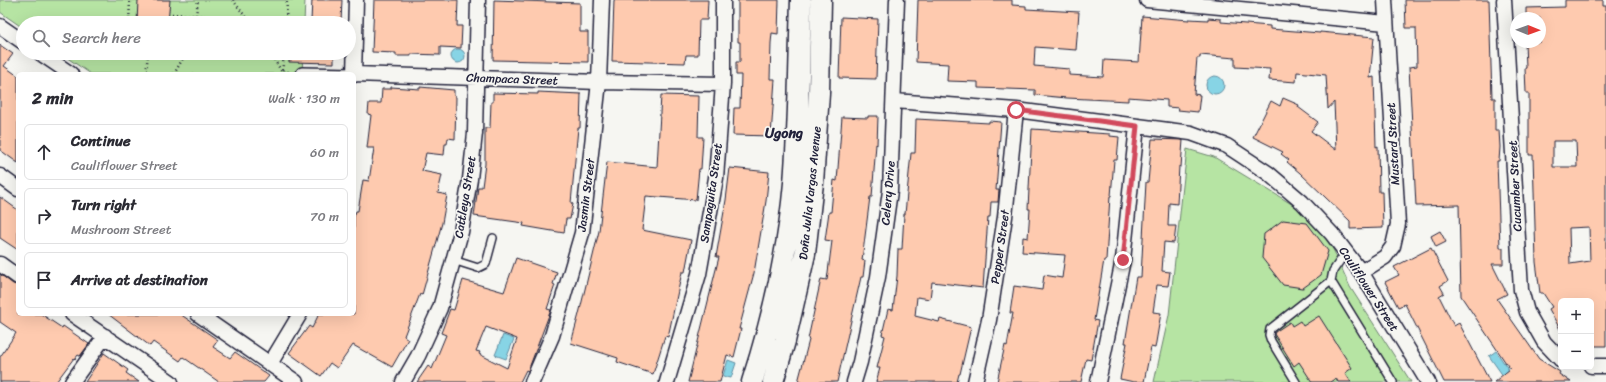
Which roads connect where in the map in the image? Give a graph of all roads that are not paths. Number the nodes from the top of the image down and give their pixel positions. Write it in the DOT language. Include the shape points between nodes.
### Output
graph roads {
  1 [pos="356,0"];
  2 [pos="478,0"];
  3 [pos="602,0"];
  4 [pos="723,0"];
  5 [pos="801,0"];
  6 [pos="821,0"];
  7 [pos="897,0"];
  8 [pos="1147,0"];
  9 [pos="1385,0"];
  10 [pos="1504,0"];
  11 [pos="356,16"];
  12 [pos="1386,23"];
  13 [pos="0,26"];
  14 [pos="16,37"];
  15 [pos="50,60"];
  16 [pos="354,60"];
  17 [pos="68,72"];
  18 [pos="354,72"];
  19 [pos="356,75"];
  20 [pos="476,77"];
  21 [pos="599,82"];
  22 [pos="723,84"];
  23 [pos="894,102"];
  24 [pos="1016,110"];
  25 [pos="1137,126"];
  26 [pos="0,176"];
  27 [pos="16,188"];
  28 [pos="493,238"];
  29 [pos="1346,252"];
  30 [pos="453,260"];
  31 [pos="0,264"];
  32 [pos="1361,272"];
  33 [pos="16,276"];
  34 [pos="1331,282"];
  35 [pos="75,316"];
  36 [pos="201,316"];
  37 [pos="299,316"];
  38 [pos="105,336"];
  39 [pos="1558,357"];
  40 [pos="270,364"];
  41 [pos="1594,366"];
  42 [pos="1606,366"];
  43 [pos="72,382"];
  44 [pos="171,382"];
  45 [pos="296,382"];
  46 [pos="403,382"];
  47 [pos="532,382"];
  48 [pos="667,382"];
  49 [pos="752,382"];
  50 [pos="773,382"];
  51 [pos="854,382"];
  52 [pos="976,382"];
  53 [pos="1098,382"];
  54 [pos="1296,382"];
  55 [pos="1393,382"];
  56 [pos="1428,382"];
  1 -- 11 [label="street"];
  2 -- 20 [label="street, Cattleya Street"];
  3 -- 21 [label="street, Jasmin Street"];
  4 -- 22 [label="street, Sampaguita Street"];
  5 -- 49 [label="main road, Doña Julia Vargas Avenue" via="794,182 789,221 767,336"];
  6 -- 50 [label="main road, Doña Julia Vargas Avenue" via="819,92 805,254 786,341"];
  7 -- 23 [label="street, Celery Drive"];
  8 -- 12 [label="street"];
  9 -- 12 [label="street, Mustard Street"];
  10 -- 39 [label="street, Cucumber Street" via="1521,290 1528,312 1544,342"];
  12 -- 32 [label="street, Mustard Street" via="1398,224 1393,246 1384,257"];
  13 -- 14 [label="street"];
  15 -- 17 [label="street"];
  16 -- 18 [label="street"];
  19 -- 20 [label="street, Champaca Street"];
  20 -- 21 [label="street, Champaca Street"];
  20 -- 30 [label="street, Cattleya Street" via="475,132 470,179 461,232"];
  21 -- 22 [label="street, Champaca Street"];
  21 -- 47 [label="street, Jasmin Street" via="582,233 552,336"];
  22 -- 48 [label="street, Sampaguita Street" via="716,178 699,274"];
  23 -- 24 [label="street, Cauliflower Street"];
  23 -- 51 [label="street, Celery Drive" via="889,199 878,277"];
  24 -- 25 [label="street, Cauliflower Street"];
  24 -- 52 [label="street, Pepper Street" via="1005,216 989,320"];
  25 -- 29 [label="street, Cauliflower Street" via="1191,133 1227,146 1268,173 1302,202"];
  25 -- 53 [label="street" via="1123,260"];
  26 -- 27 [label="street"];
  28 -- 30 [label="lane" via="486,264 478,268"];
  29 -- 32 [label="street, Cauliflower Street"];
  29 -- 34 [label="lane" via="1333,271"];
  30 -- 46 [label="street, Cattleya Street" via="440,308"];
  31 -- 33 [label="street"];
  32 -- 56 [label="street, Cauliflower Street"];
  34 -- 54 [label="lane" via="1270,329 1271,341"];
  34 -- 55 [label="lane"];
  35 -- 38 [label="street"];
  36 -- 40 [label="street"];
  37 -- 40 [label="street"];
  38 -- 43 [label="street"];
  38 -- 44 [label="street"];
  40 -- 45 [label="street"];
  41 -- 42 [label="street"];
}
